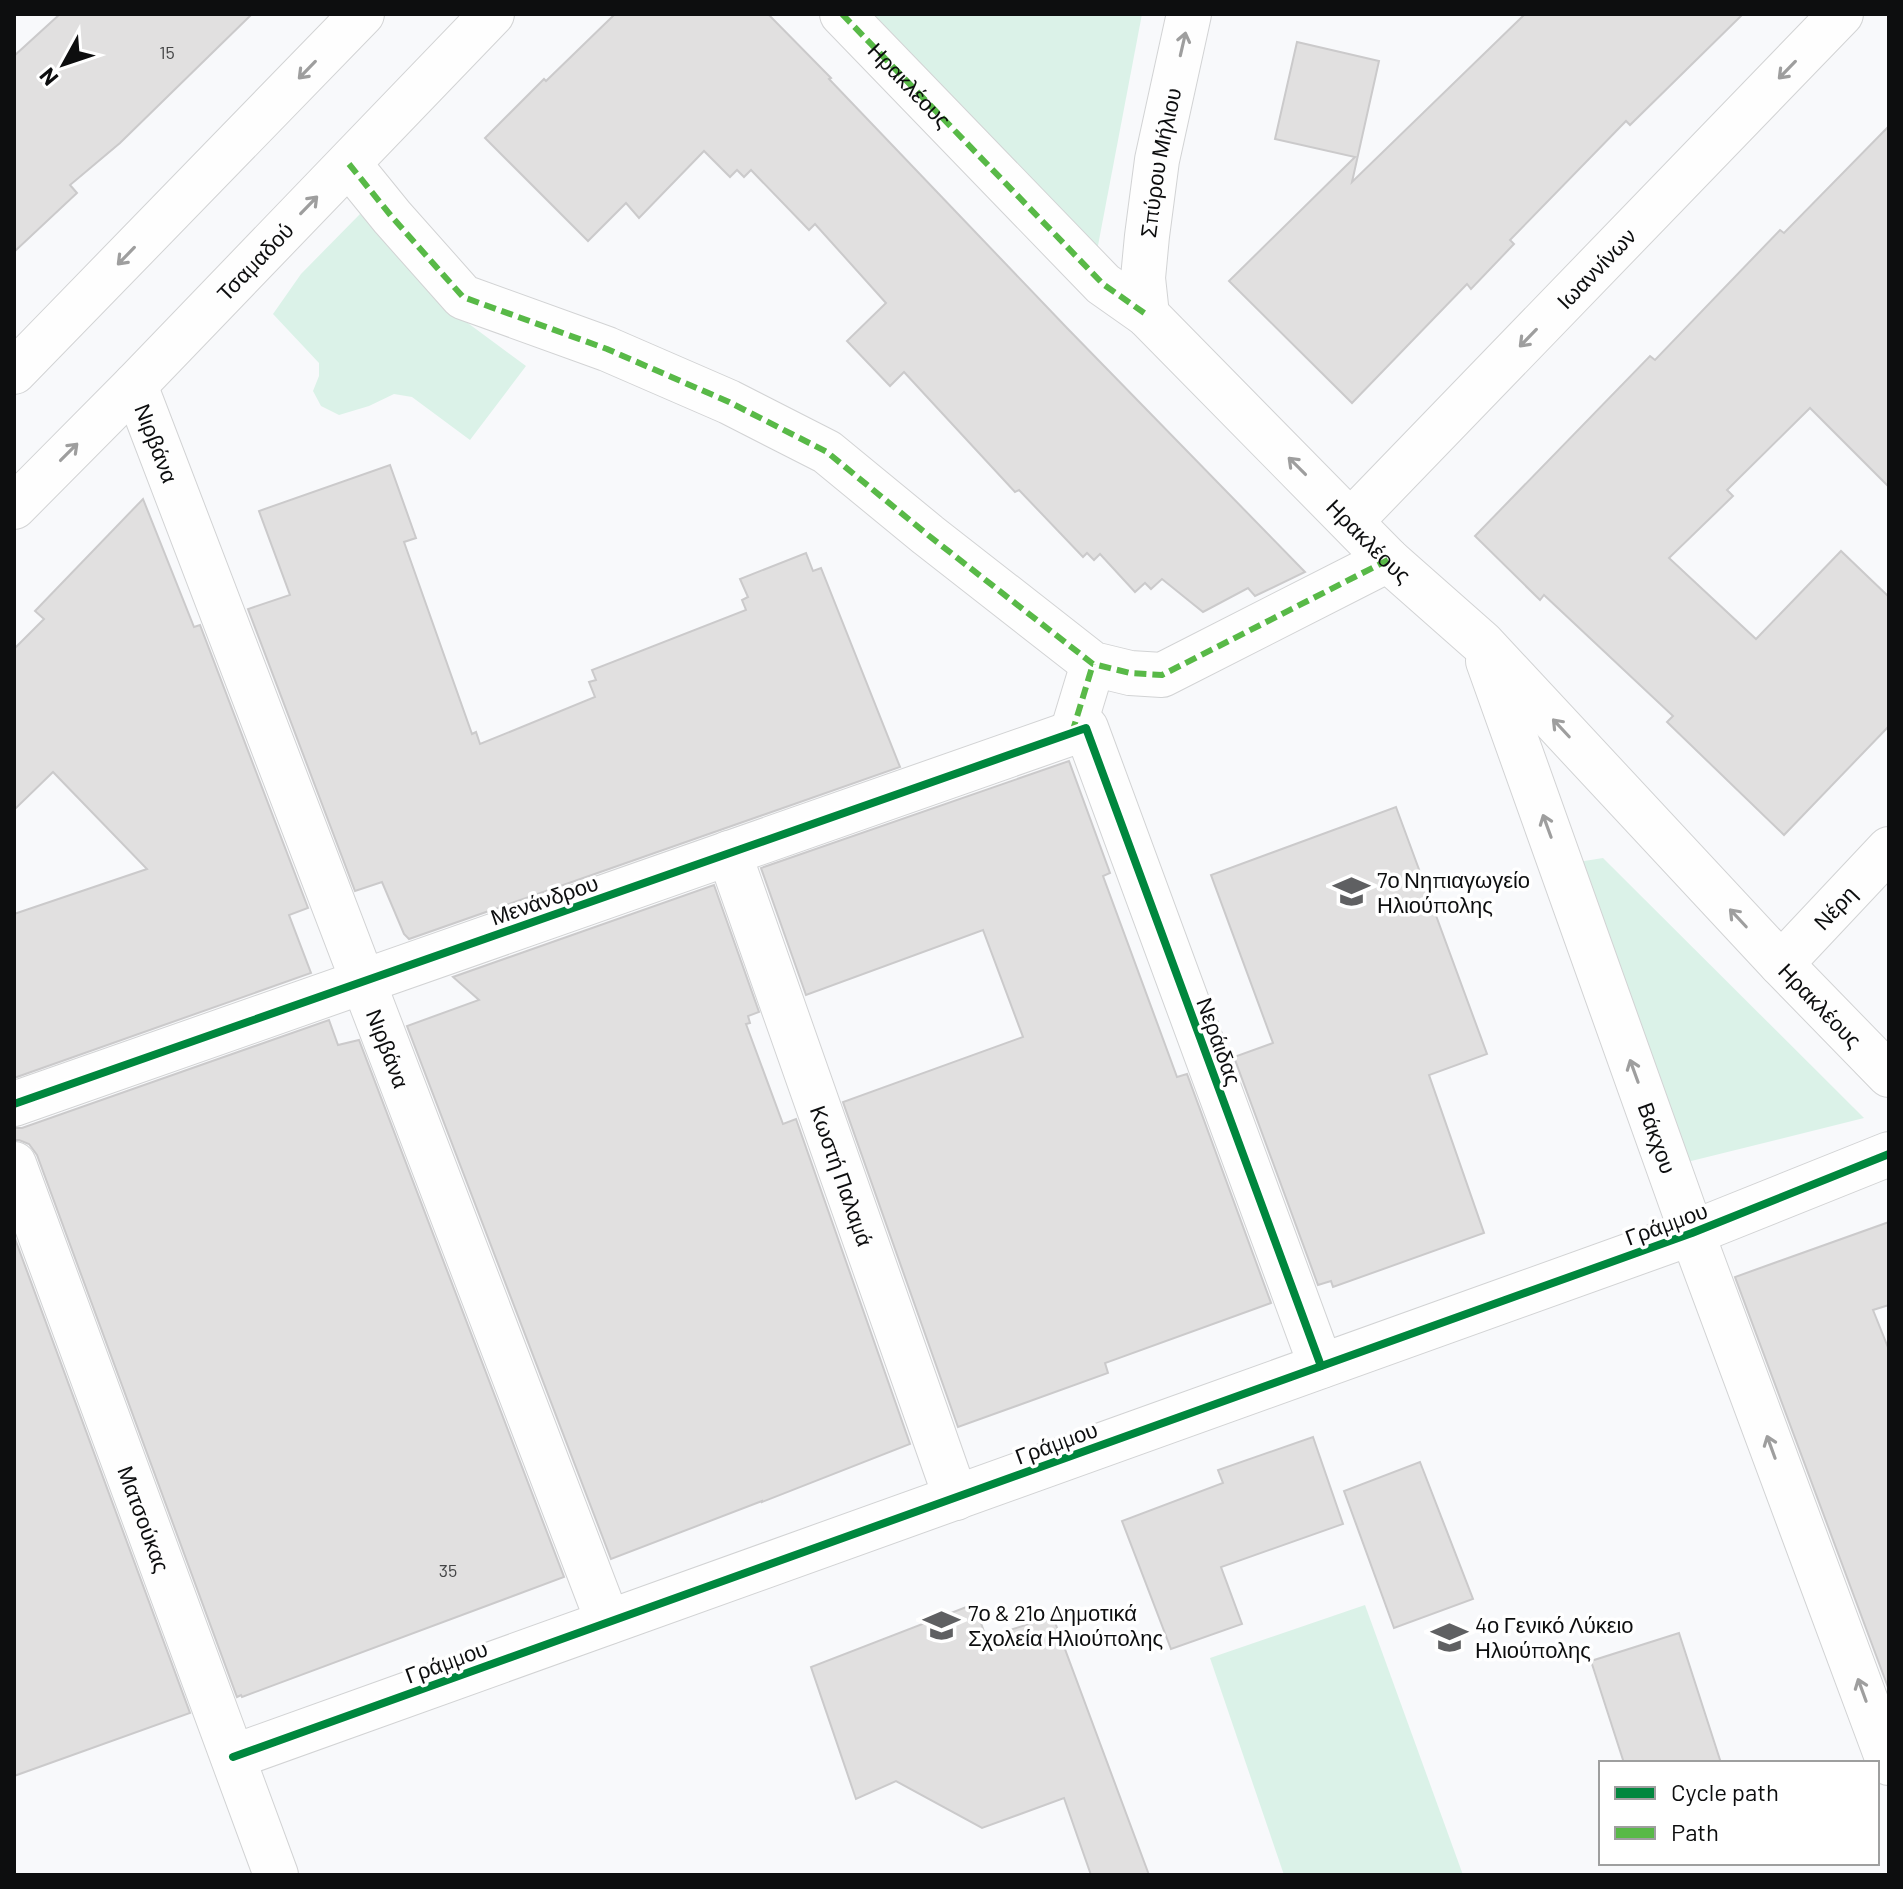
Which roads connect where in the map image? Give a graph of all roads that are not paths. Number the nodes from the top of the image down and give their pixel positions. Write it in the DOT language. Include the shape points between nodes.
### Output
graph roads {
  1 [pos="362,14"];
  2 [pos="492,14"];
  3 [pos="842,14"];
  4 [pos="1189,14"];
  5 [pos="1841,14"];
  6 [pos="349,164"];
  7 [pos="1147,315"];
  8 [pos="14,372"];
  9 [pos="135,385"];
  10 [pos="14,507"];
  11 [pos="1351,521"];
  12 [pos="1388,560"];
  13 [pos="1482,643"];
  14 [pos="1093,664"];
  15 [pos="1079,731"];
  16 [pos="1889,849"];
  17 [pos="729,853"];
  18 [pos="1781,964"];
  19 [pos="363,981"];
  20 [pos="1889,1075"];
  21 [pos="14,1104"];
  22 [pos="1889,1154"];
  23 [pos="14,1164"];
  24 [pos="1692,1233"];
  25 [pos="1321,1366"];
  26 [pos="956,1498"];
  27 [pos="608,1622"];
  28 [pos="233,1757"];
  29 [pos="1889,1763"];
  30 [pos="276,1875"];
  1 -- 8 [label="street, one-way"];
  2 -- 6 [label="street, Τσαμαδού"];
  3 -- 7 [label="street, Ηρακλέους" via="1103,284"];
  7 -- 4 [label="street, Σπύρου Μήλιου, one-way" via="1143,278 1157,160"];
  5 -- 11 [label="street, Ιωαννίνων, one-way"];
  9 -- 6 [label="street, Τσαμαδού, one-way"];
  6 -- 14 [label="street" via="463,297 607,349 827,452"];
  11 -- 7 [label="street, Ηρακλέους, one-way"];
  10 -- 9 [label="street, Τσαμαδού, one-way"];
  9 -- 19 [label="street, Νιρβάνα"];
  11 -- 12 [label="street, Ηρακλέους"];
  12 -- 13 [label="street, Ηρακλέους"];
  12 -- 14 [label="street" via="1162,675"];
  18 -- 13 [label="street, Ηρακλέους, one-way"];
  24 -- 13 [label="street, Βάκχου, one-way"];
  14 -- 15 [label="street"];
  15 -- 17 [label="street, Μενάνδρου"];
  15 -- 25 [label="street, Νεράιδας"];
  16 -- 18 [label="street, Νέρη"];
  17 -- 19 [label="street, Μενάνδρου"];
  17 -- 26 [label="street, Κωστή Παλαμά"];
  18 -- 20 [label="street, Ηρακλέους"];
  19 -- 21 [label="street, Μενάνδρου"];
  19 -- 27 [label="street, Νιρβάνα"];
  22 -- 24 [label="street, Γράμμου"];
  23 -- 28 [label="street, Ματσούκας"];
  24 -- 25 [label="street, Γράμμου"];
  29 -- 24 [label="street, Βάκχου, one-way"];
  25 -- 26 [label="street, Γράμμου"];
  26 -- 27 [label="street, Γράμμου"];
  27 -- 28 [label="street, Γράμμου"];
  28 -- 30 [label="street, Ματσούκας"];
}
